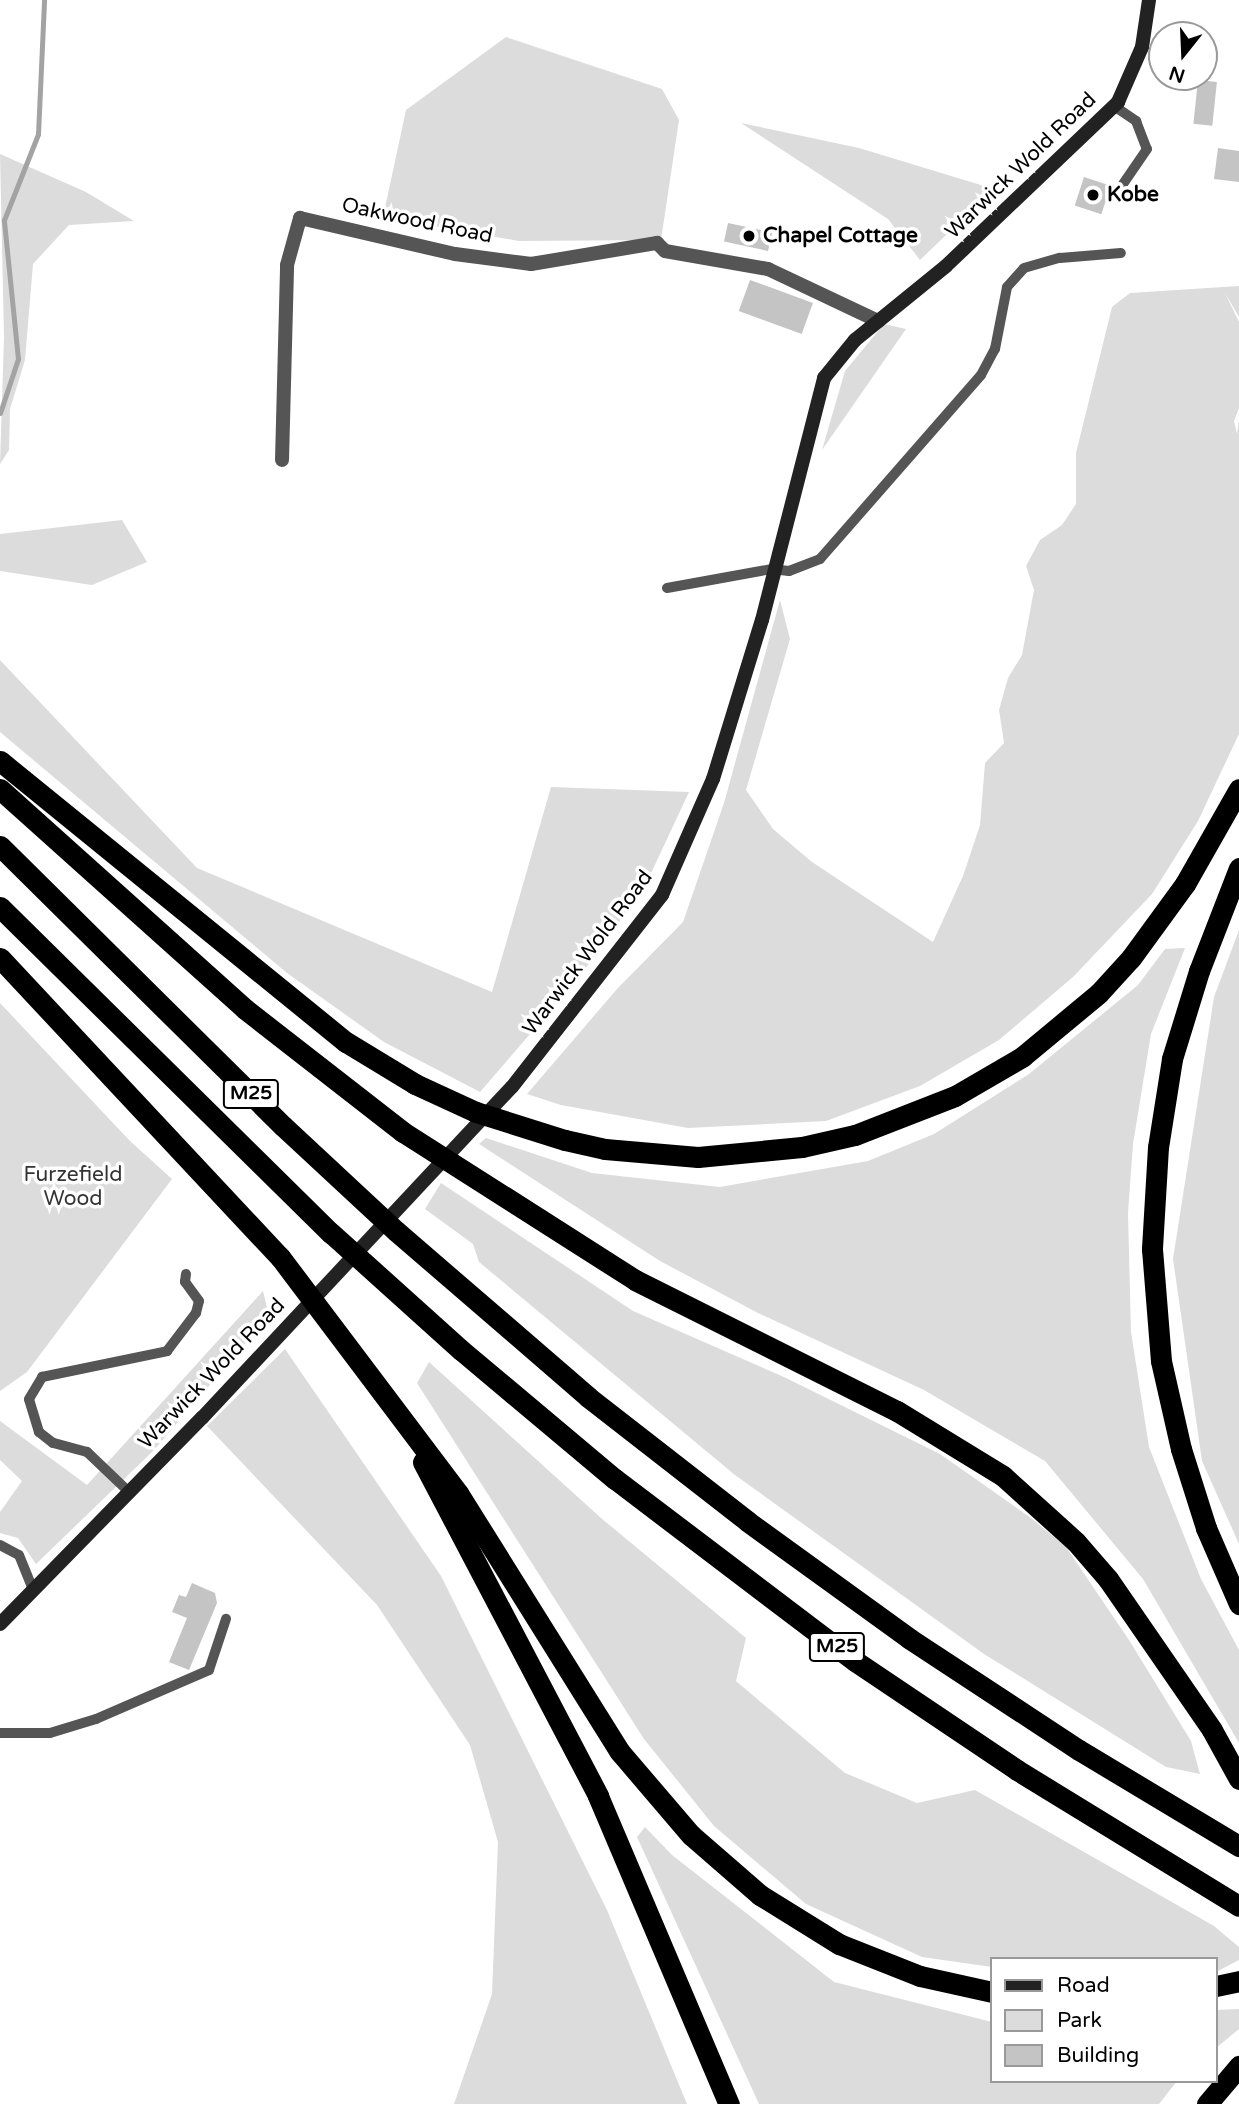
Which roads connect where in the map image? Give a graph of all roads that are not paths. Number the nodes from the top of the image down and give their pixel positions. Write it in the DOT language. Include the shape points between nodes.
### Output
graph roads {
  1 [pos="1149,0"];
  2 [pos="1114,106"];
  3 [pos="1121,187"];
  4 [pos="1121,253"];
  5 [pos="878,321"];
  6 [pos="282,460"];
  7 [pos="772,569"];
  8 [pos="667,588"];
  9 [pos="0,761"];
  10 [pos="0,789"];
  11 [pos="1239,789"];
  12 [pos="0,846"];
  13 [pos="1239,868"];
  14 [pos="0,907"];
  15 [pos="0,958"];
  16 [pos="186,1274"];
  17 [pos="404,1423"];
  18 [pos="128,1491"];
  19 [pos="0,1545"];
  20 [pos="33,1590"];
  21 [pos="1239,1604"];
  22 [pos="226,1619"];
  23 [pos="0,1624"];
  24 [pos="0,1732"];
  25 [pos="1239,1779"];
  26 [pos="1239,1846"];
  27 [pos="1239,1906"];
  28 [pos="1239,1981"];
  29 [pos="1218,1986"];
  30 [pos="990,1992"];
  31 [pos="1239,2066"];
  32 [pos="729,2104"];
  33 [pos="1207,2104"];
  1 -- 2 [label="street, Warwick Wold Road" via="1142,47"];
  2 -- 3 [label="lane" via="1136,121 1147,149"];
  2 -- 5 [label="street, Warwick Wold Road" via="946,267"];
  4 -- 7 [label="lane" via="1060,258 1024,268 1007,287 995,349 981,375 820,559 789,571"];
  5 -- 6 [label="street, Oakwood Road" via="768,269 665,251 657,243 531,264 455,254 300,218 287,265"];
  5 -- 7 [label="street, Warwick Wold Road" via="824,378"];
  7 -- 8 [label="lane"];
  7 -- 18 [label="street, Warwick Wold Road" via="762,620 713,779 662,895 512,1087"];
  9 -- 11 [label="highway" via="336,1035 405,1078 476,1112 565,1140 638,1153 698,1157 802,1147 855,1135 955,1096 1021,1057 1099,993 1131,958 1185,884"];
  10 -- 25 [label="highway" via="246,1009 403,1132 624,1273 897,1411 1003,1476 1076,1542 1108,1579 1212,1730"];
  12 -- 26 [label="highway, M25" via="386,1223 637,1436 920,1646 1079,1750"];
  13 -- 21 [label="highway" via="1199,971 1172,1059 1158,1147 1152,1249 1161,1362 1181,1449 1206,1528"];
  14 -- 27 [label="highway, M25" via="331,1233 472,1360 615,1479 855,1661 1017,1770"];
  15 -- 17 [label="highway" via="280,1258"];
  16 -- 18 [label="lane" via="185,1282 199,1301 196,1313 167,1351 42,1377 29,1399 39,1432 53,1443 87,1452"];
  17 -- 30 [label="highway" via="458,1493 620,1752 691,1835 760,1895 839,1944 920,1976"];
  17 -- 32 [label="highway" via="443,1506 598,1796"];
  18 -- 20 [label="street, Warwick Wold Road"];
  19 -- 20 [label="lane" via="19,1555"];
  20 -- 23 [label="street, Warwick Wold Road"];
  22 -- 24 [label="lane" via="209,1670 96,1719 50,1733"];
  28 -- 29 [label="highway"];
  31 -- 33 [label="highway"];
}
